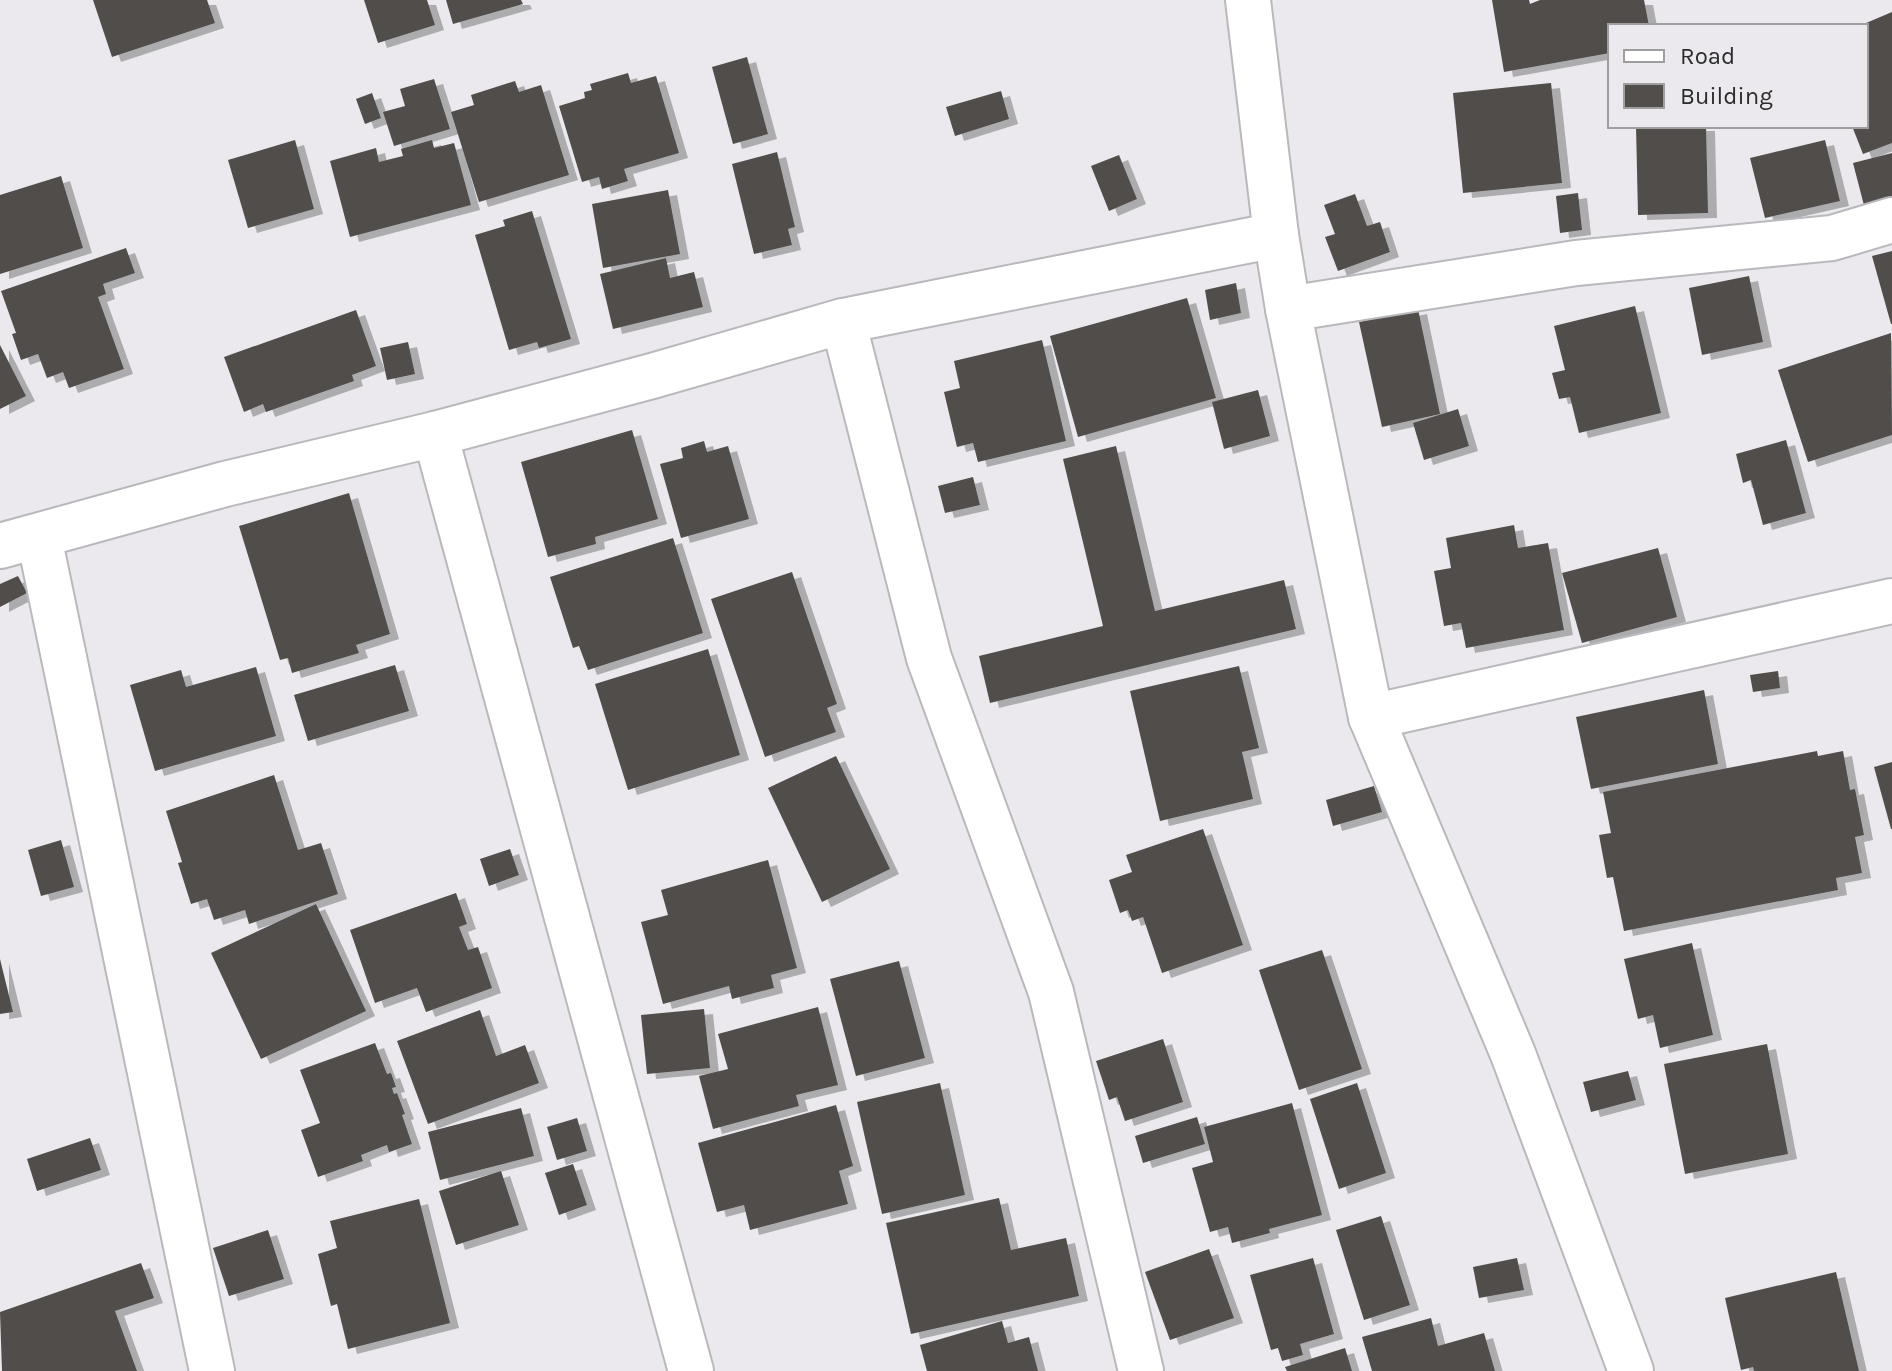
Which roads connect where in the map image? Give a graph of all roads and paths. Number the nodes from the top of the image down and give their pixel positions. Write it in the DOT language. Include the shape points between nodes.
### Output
graph roads {
  1 [pos="1248,0"];
  2 [pos="1892,220"];
  3 [pos="1276,235"];
  4 [pos="1288,309"];
  5 [pos="843,321"];
  6 [pos="435,434"];
  7 [pos="20,542"];
  8 [pos="1892,601"];
  9 [pos="1371,717"];
  10 [pos="212,1371"];
  11 [pos="691,1371"];
  12 [pos="1141,1371"];
  13 [pos="1631,1371"];
  1 -- 3 [label="street"];
  2 -- 4 [label="street" via="1832,238 1576,263"];
  3 -- 4 [label="street"];
  3 -- 5 [label="street"];
  4 -- 9 [label="street"];
  5 -- 6 [label="street"];
  5 -- 12 [label="street" via="929,658 1051,992"];
  6 -- 7 [label="street" via="225,484"];
  6 -- 11 [label="street"];
  7 -- 10 [label="street"];
  8 -- 9 [label="street"];
  9 -- 13 [label="street" via="1513,1054"];
}
